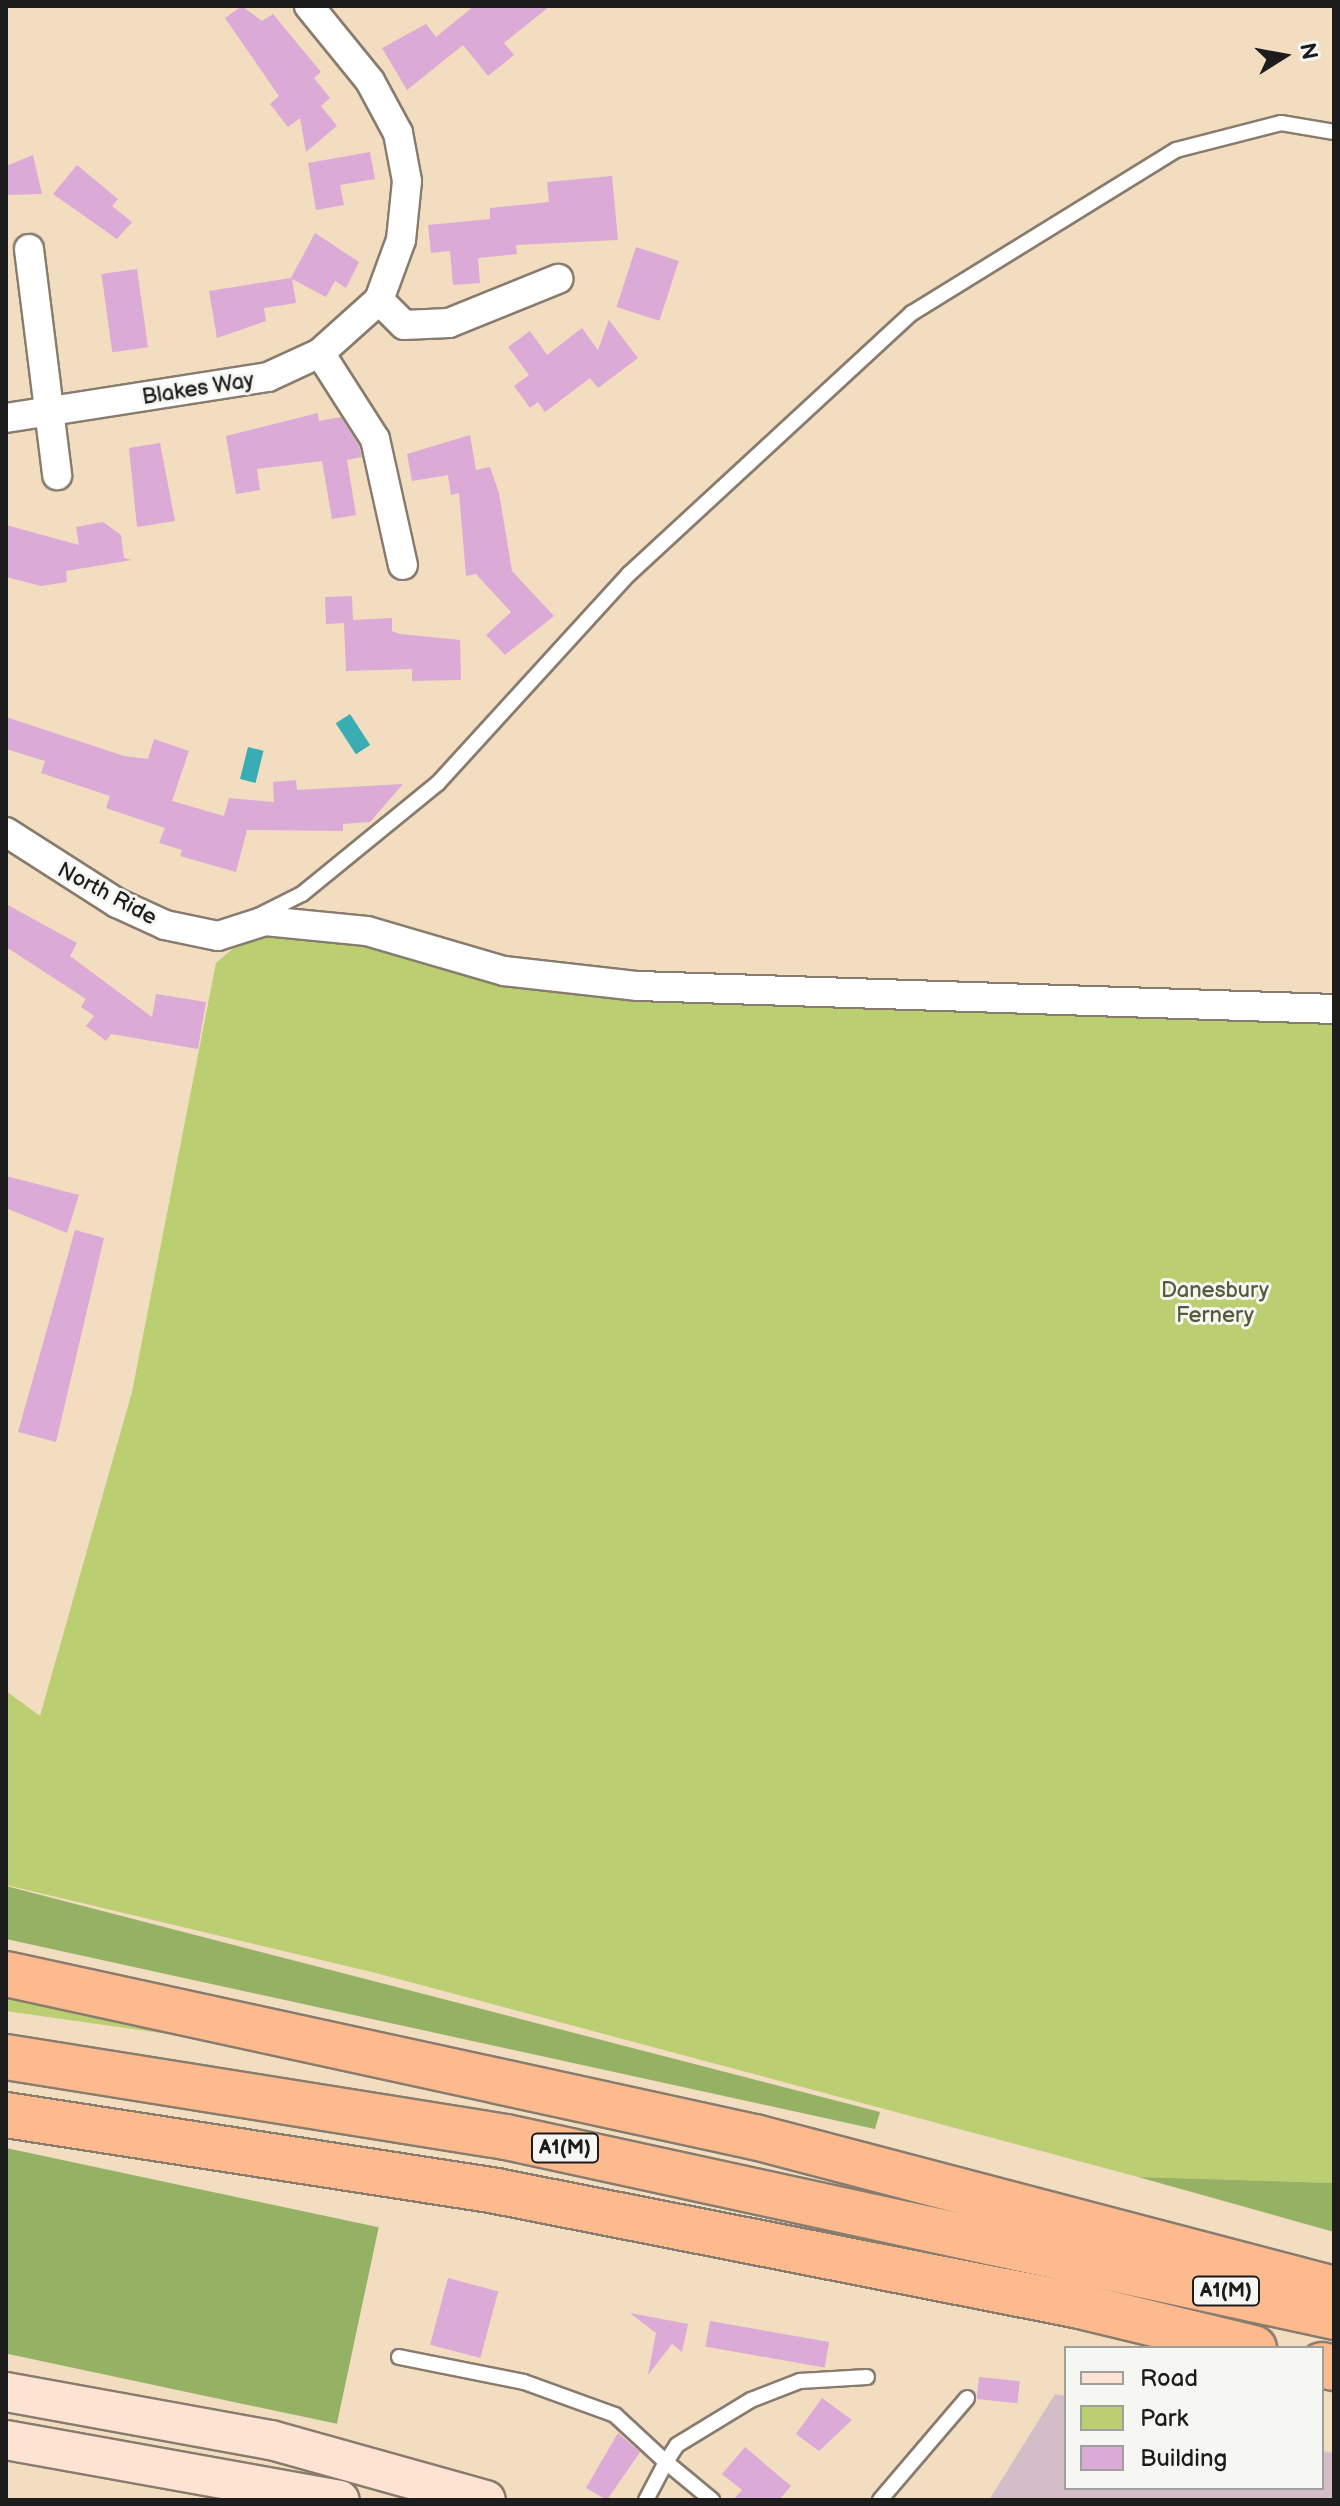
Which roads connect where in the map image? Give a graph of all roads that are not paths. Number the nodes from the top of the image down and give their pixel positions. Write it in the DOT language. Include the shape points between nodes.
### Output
graph roads {
  1 [pos="319,9"];
  2 [pos="1334,132"];
  3 [pos="29,249"];
  4 [pos="558,279"];
  5 [pos="379,300"];
  6 [pos="320,353"];
  7 [pos="49,412"];
  8 [pos="6,418"];
  9 [pos="57,475"];
  10 [pos="403,565"];
  11 [pos="6,832"];
  12 [pos="218,936"];
  13 [pos="1334,1009"];
  14 [pos="6,1974"];
  15 [pos="6,2057"];
  16 [pos="6,2115"];
  17 [pos="1334,2289"];
  18 [pos="1334,2317"];
  19 [pos="1246,2346"];
  20 [pos="399,2357"];
  21 [pos="867,2377"];
  22 [pos="6,2392"];
  23 [pos="967,2398"];
  24 [pos="6,2440"];
  25 [pos="666,2462"];
  26 [pos="340,2500"];
  27 [pos="486,2500"];
  28 [pos="646,2500"];
  29 [pos="712,2500"];
  30 [pos="880,2500"];
  1 -- 5 [label="street, Blakes Way" via="370,81 398,133 407,181 401,240"];
  2 -- 12 [label="lane" via="1281,123 1176,150 912,313 629,574 438,783 302,894"];
  3 -- 7 [label="street"];
  4 -- 5 [label="street" via="449,323 404,325"];
  5 -- 6 [label="street, Blakes Way"];
  6 -- 7 [label="street, Blakes Way" via="268,377"];
  6 -- 10 [label="street" via="375,439"];
  7 -- 8 [label="street, Blakes Way"];
  7 -- 9 [label="street"];
  11 -- 12 [label="street, North Ride" via="117,903 165,925"];
  12 -- 13 [label="street" via="265,921 367,931 504,971 638,986"];
  14 -- 17 [label="highway" via="755,2137"];
  15 -- 18 [label="highway, A1(M)" via="522,2140"];
  16 -- 19 [label="highway, A1(M)" via="496,2191 1080,2306"];
  20 -- 25 [label="lane" via="524,2382 615,2415"];
  21 -- 25 [label="lane" via="800,2381 751,2400 710,2421"];
  22 -- 27 [label="main road" via="271,2440"];
  23 -- 30 [label="lane"];
  24 -- 26 [label="main road"];
  25 -- 28 [label="lane"];
  25 -- 29 [label="lane"];
}
